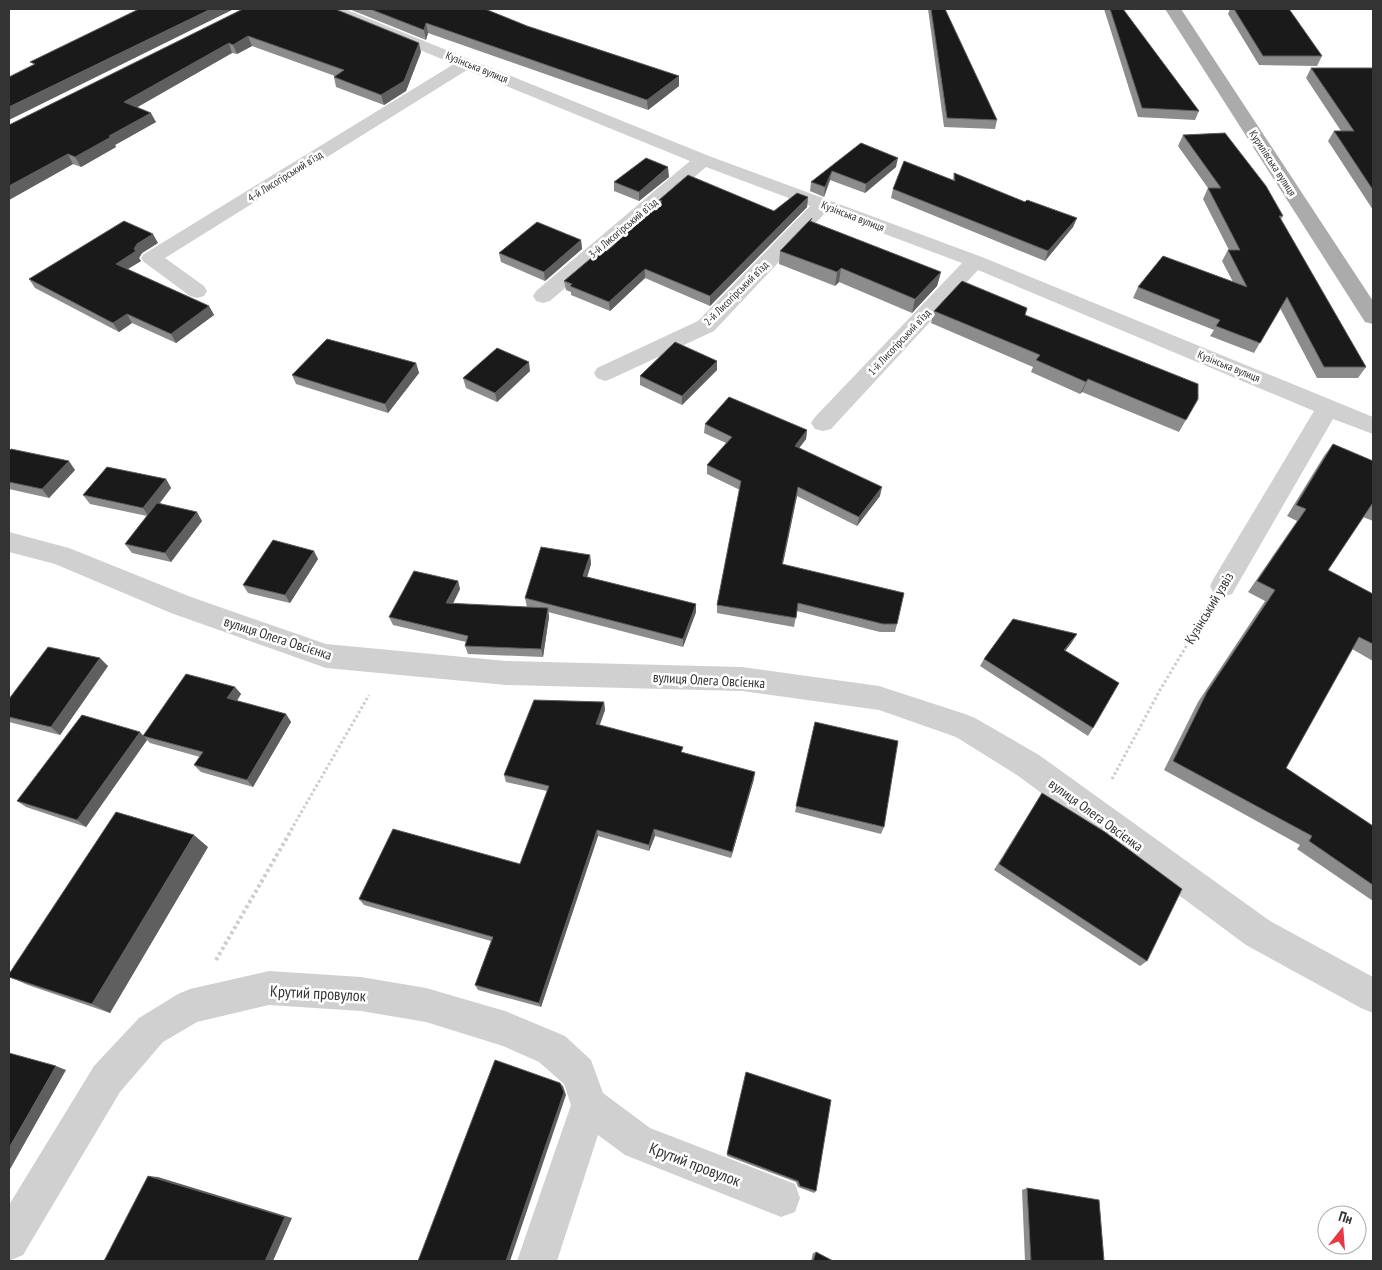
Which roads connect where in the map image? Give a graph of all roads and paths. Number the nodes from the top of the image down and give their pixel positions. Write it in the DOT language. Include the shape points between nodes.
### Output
graph roads {
  1 [pos="332,9"];
  2 [pos="1173,9"];
  3 [pos="467,64"];
  4 [pos="704,160"];
  5 [pos="823,204"];
  6 [pos="975,261"];
  7 [pos="197,291"];
  8 [pos="542,296"];
  9 [pos="1373,317"];
  10 [pos="605,373"];
  11 [pos="1328,407"];
  12 [pos="823,423"];
  13 [pos="1373,426"];
  14 [pos="9,542"];
  15 [pos="1223,586"];
  16 [pos="388,662"];
  17 [pos="1093,812"];
  18 [pos="1373,996"];
  19 [pos="190,1006"];
  20 [pos="589,1105"];
  21 [pos="781,1198"];
  22 [pos="9,1241"];
  23 [pos="537,1261"];
  1 -- 3 [label="street, Кузінська вулиця"];
  2 -- 9 [label="main road, Курилівська вулиця"];
  3 -- 4 [label="street, Кузінська вулиця"];
  3 -- 7 [label="street, 4-й Лисогірський в’їзд" via="151,258"];
  4 -- 5 [label="street, Кузінська вулиця"];
  4 -- 8 [label="street, 3-й Лисогірський в’їзд"];
  5 -- 6 [label="street, Кузінська вулиця"];
  5 -- 10 [label="street, 2-й Лисогірський в’їзд" via="706,326"];
  6 -- 11 [label="street, Кузінська вулиця"];
  6 -- 12 [label="street, 1-й Лисогірський в’їзд"];
  11 -- 13 [label="street, Кузінська вулиця"];
  11 -- 15 [label="street, Кузінський узвіз"];
  14 -- 16 [label="street, вулиця Олега Овсієнка" via="60,555 182,605 326,656"];
  15 -- 17 [label="path, Кузінський узвіз" via="1160,690"];
  16 -- 17 [label="street, вулиця Олега Овсієнка" via="506,673 742,679 879,698 965,727 1028,765"];
  16 -- 19 [label="path"];
  17 -- 18 [label="street, вулиця Олега Овсієнка" via="1258,933"];
  19 -- 20 [label="street, Крутий провулок" via="269,988 361,994 426,1005 505,1029 552,1049 578,1073"];
  19 -- 22 [label="street, Крутий провулок" via="151,1030 107,1079"];
  20 -- 21 [label="street, Крутий провулок" via="638,1142"];
  20 -- 23 [label="street"];
}
